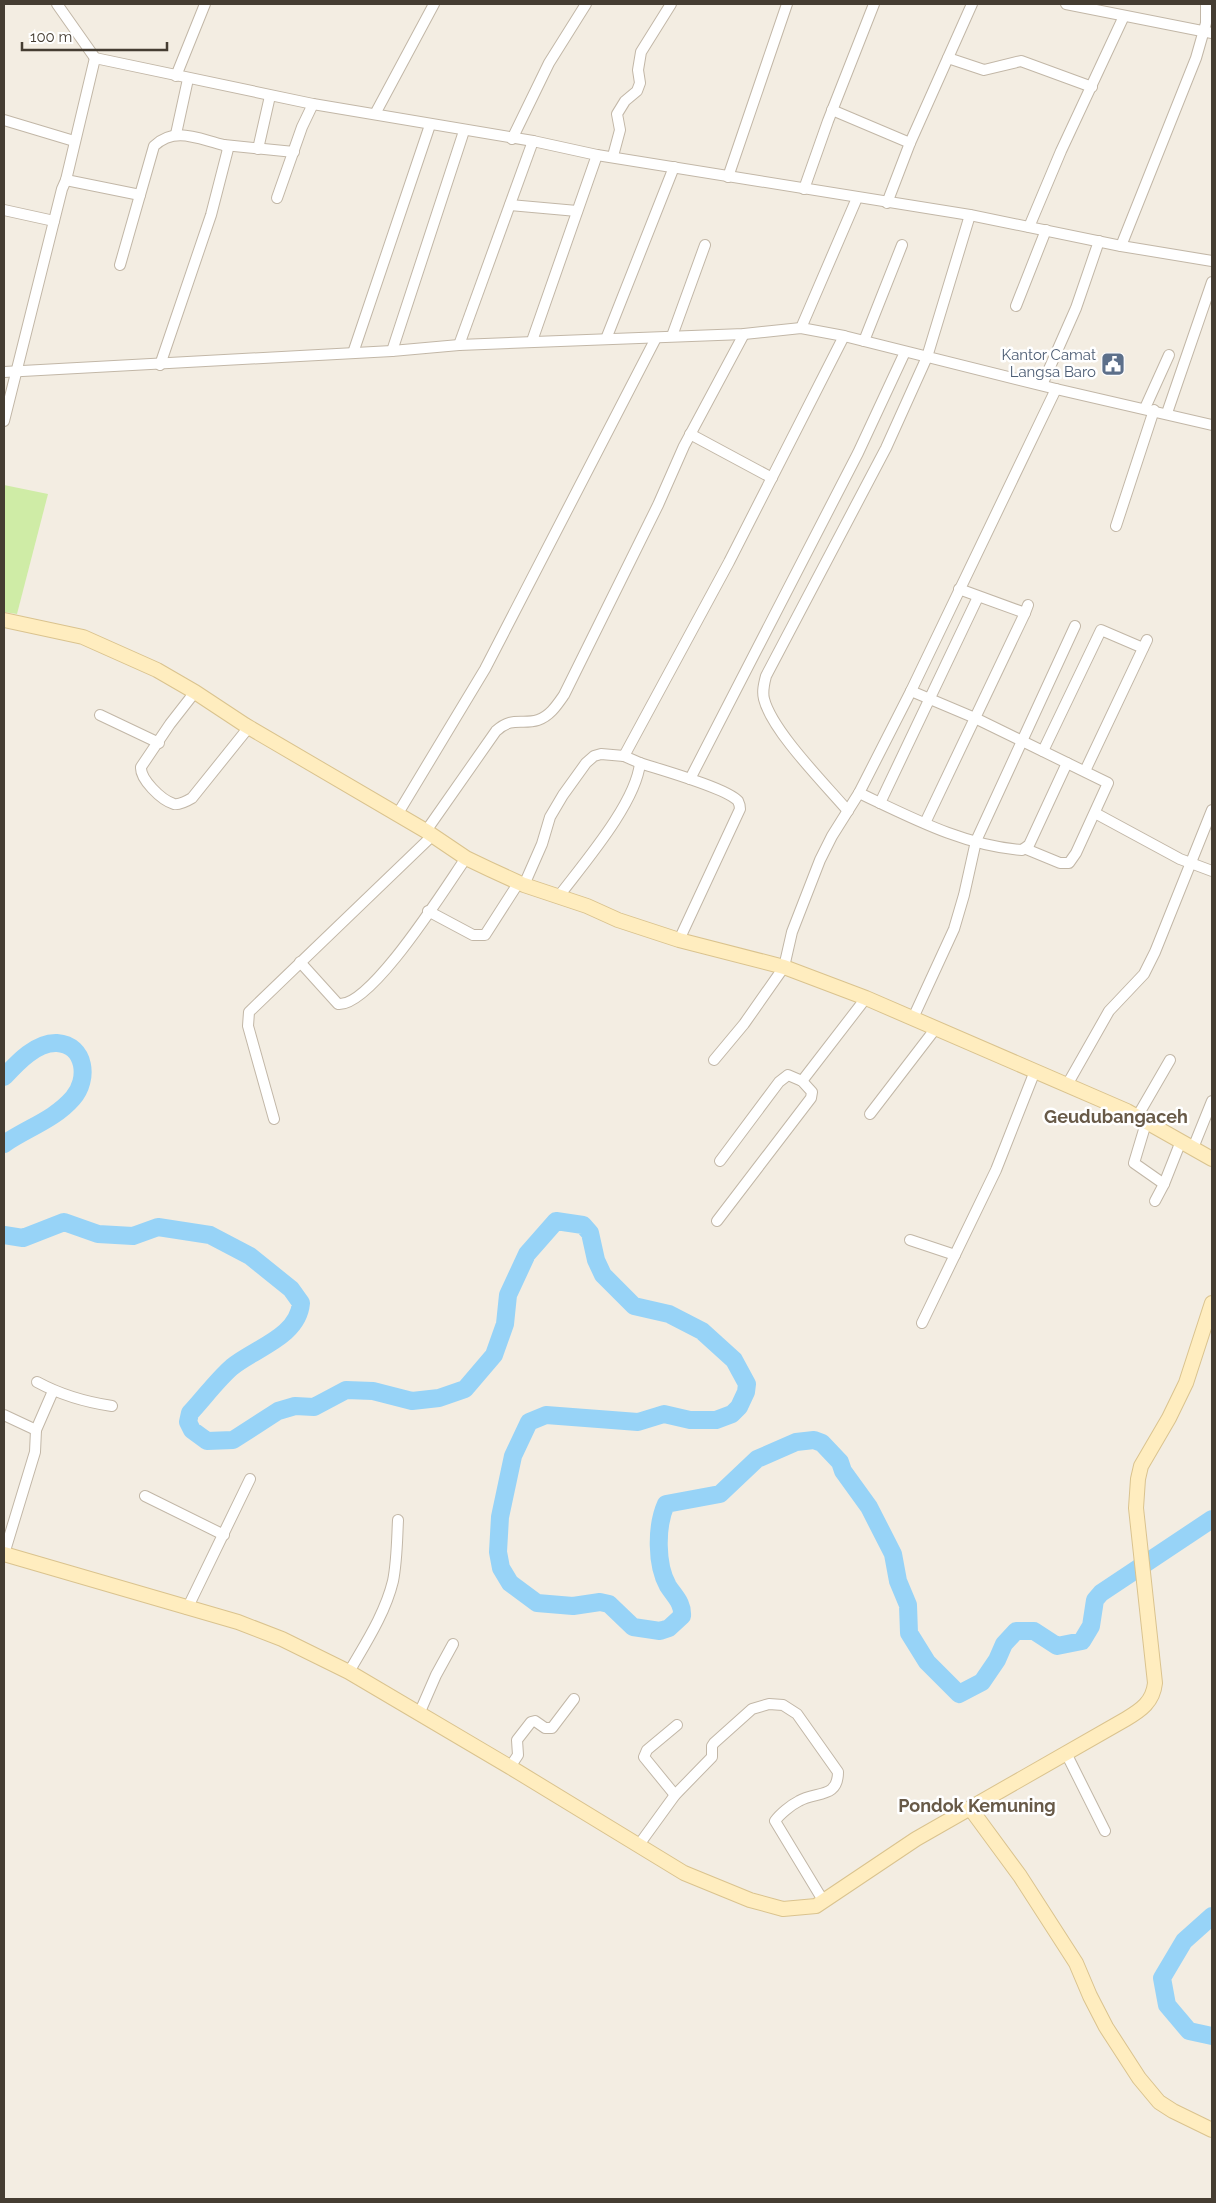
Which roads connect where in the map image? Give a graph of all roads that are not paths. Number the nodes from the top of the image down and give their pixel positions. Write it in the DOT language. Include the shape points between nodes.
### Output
graph roads {
  1 [pos="57,4"];
  2 [pos="205,4"];
  3 [pos="434,4"];
  4 [pos="586,4"];
  5 [pos="671,4"];
  6 [pos="787,4"];
  7 [pos="874,4"];
  8 [pos="972,4"];
  9 [pos="1066,4"];
  10 [pos="1206,4"];
  11 [pos="1124,16"];
  12 [pos="1208,32"];
  13 [pos="95,58"];
  14 [pos="948,58"];
  15 [pos="176,76"];
  16 [pos="188,79"];
  17 [pos="1092,88"];
  18 [pos="270,96"];
  19 [pos="313,104"];
  20 [pos="832,110"];
  21 [pos="376,114"];
  22 [pos="4,120"];
  23 [pos="430,125"];
  24 [pos="464,131"];
  25 [pos="176,134"];
  26 [pos="512,139"];
  27 [pos="74,141"];
  28 [pos="533,141"];
  29 [pos="910,143"];
  30 [pos="224,145"];
  31 [pos="258,148"];
  32 [pos="294,152"];
  33 [pos="597,155"];
  34 [pos="613,156"];
  35 [pos="674,167"];
  36 [pos="728,177"];
  37 [pos="66,180"];
  38 [pos="804,189"];
  39 [pos="140,195"];
  40 [pos="278,198"];
  41 [pos="857,198"];
  42 [pos="887,203"];
  43 [pos="510,205"];
  44 [pos="4,210"];
  45 [pos="577,211"];
  46 [pos="970,216"];
  47 [pos="54,221"];
  48 [pos="1029,227"];
  49 [pos="1046,230"];
  50 [pos="1099,241"];
  51 [pos="705,245"];
  52 [pos="902,245"];
  53 [pos="1121,246"];
  54 [pos="1212,261"];
  55 [pos="120,265"];
  56 [pos="1212,282"];
  57 [pos="1016,306"];
  58 [pos="801,328"];
  59 [pos="744,334"];
  60 [pos="672,336"];
  61 [pos="844,336"];
  62 [pos="656,338"];
  63 [pos="606,339"];
  64 [pos="532,341"];
  65 [pos="864,341"];
  66 [pos="460,345"];
  67 [pos="392,351"];
  68 [pos="905,352"];
  69 [pos="352,353"];
  70 [pos="1168,354"];
  71 [pos="927,357"];
  72 [pos="160,365"];
  73 [pos="4,372"];
  74 [pos="15,372"];
  75 [pos="1042,385"];
  76 [pos="1056,389"];
  77 [pos="1150,409"];
  78 [pos="1167,413"];
  79 [pos="4,421"];
  80 [pos="1212,425"];
  81 [pos="690,434"];
  82 [pos="772,478"];
  83 [pos="1116,526"];
  84 [pos="958,589"];
  85 [pos="978,597"];
  86 [pos="4,620"];
  87 [pos="1075,626"];
  88 [pos="911,691"];
  89 [pos="195,692"];
  90 [pos="930,698"];
  91 [pos="100,715"];
  92 [pos="975,718"];
  93 [pos="250,727"];
  94 [pos="1023,742"];
  95 [pos="159,743"];
  96 [pos="1044,752"];
  97 [pos="624,756"];
  98 [pos="640,763"];
  99 [pos="1067,763"];
  100 [pos="1085,771"];
  101 [pos="690,779"];
  102 [pos="859,793"];
  103 [pos="880,803"];
  104 [pos="1212,810"];
  105 [pos="848,811"];
  106 [pos="1095,813"];
  107 [pos="397,815"];
  108 [pos="925,823"];
  109 [pos="429,834"];
  110 [pos="976,841"];
  111 [pos="1026,849"];
  112 [pos="466,858"];
  113 [pos="1192,864"];
  114 [pos="1212,871"];
  115 [pos="522,883"];
  116 [pos="559,896"];
  117 [pos="428,911"];
  118 [pos="679,940"];
  119 [pos="300,962"];
  120 [pos="784,968"];
  121 [pos="866,998"];
  122 [pos="913,1018"];
  123 [pos="936,1028"];
  124 [pos="714,1060"];
  125 [pos="1170,1060"];
  126 [pos="1035,1071"];
  127 [pos="802,1081"];
  128 [pos="1067,1085"];
  129 [pos="1212,1101"];
  130 [pos="870,1114"];
  131 [pos="274,1119"];
  132 [pos="1142,1120"];
  133 [pos="1180,1141"];
  134 [pos="1193,1148"];
  135 [pos="1212,1159"];
  136 [pos="720,1161"];
  137 [pos="1164,1184"];
  138 [pos="1155,1201"];
  139 [pos="717,1221"];
  140 [pos="910,1240"];
  141 [pos="955,1255"];
  142 [pos="1212,1303"];
  143 [pos="922,1323"];
  144 [pos="37,1382"];
  145 [pos="53,1391"];
  146 [pos="112,1406"];
  147 [pos="4,1415"];
  148 [pos="36,1430"];
  149 [pos="250,1479"];
  150 [pos="145,1496"];
  151 [pos="398,1520"];
  152 [pos="224,1535"];
  153 [pos="4,1554"];
  154 [pos="187,1609"];
  155 [pos="453,1644"];
  156 [pos="349,1672"];
  157 [pos="574,1699"];
  158 [pos="419,1714"];
  159 [pos="677,1725"];
  160 [pos="1066,1753"];
  161 [pos="510,1767"];
  162 [pos="675,1795"];
  163 [pos="970,1808"];
  164 [pos="1105,1831"];
  165 [pos="638,1846"];
  166 [pos="824,1902"];
  167 [pos="1212,2130"];
  1 -- 13 [label="street"];
  2 -- 15 [label="street"];
  3 -- 21 [label="street"];
  4 -- 26 [label="street" via="549,63"];
  5 -- 34 [label="street" via="641,52 640,80 637,91 625,101 618,114 620,130"];
  6 -- 36 [label="street"];
  7 -- 20 [label="street"];
  8 -- 14 [label="street"];
  9 -- 11 [label="street"];
  10 -- 12 [label="street"];
  11 -- 12 [label="street"];
  11 -- 17 [label="street"];
  12 -- 53 [label="street"];
  13 -- 15 [label="street"];
  13 -- 27 [label="street"];
  14 -- 17 [label="street" via="984,70 1021,62"];
  14 -- 29 [label="street"];
  15 -- 16 [label="street"];
  16 -- 18 [label="street"];
  16 -- 25 [label="street"];
  17 -- 48 [label="street"];
  18 -- 19 [label="street"];
  18 -- 31 [label="street"];
  19 -- 21 [label="street"];
  19 -- 32 [label="street"];
  20 -- 29 [label="street"];
  20 -- 38 [label="street"];
  21 -- 23 [label="street"];
  22 -- 27 [label="street"];
  23 -- 24 [label="street"];
  23 -- 69 [label="street"];
  24 -- 26 [label="street"];
  24 -- 67 [label="street"];
  25 -- 30 [label="street"];
  25 -- 39 [label="street" via="162,139 151,151"];
  26 -- 28 [label="street"];
  27 -- 37 [label="street"];
  28 -- 33 [label="street"];
  28 -- 43 [label="street"];
  29 -- 42 [label="street"];
  30 -- 31 [label="street"];
  30 -- 72 [label="street" via="228,154 211,215"];
  31 -- 32 [label="street"];
  32 -- 40 [label="street"];
  33 -- 34 [label="street"];
  33 -- 45 [label="street"];
  34 -- 35 [label="street"];
  35 -- 36 [label="street"];
  35 -- 63 [label="street"];
  36 -- 38 [label="street"];
  37 -- 39 [label="street"];
  37 -- 47 [label="street"];
  38 -- 41 [label="street"];
  39 -- 55 [label="street"];
  41 -- 42 [label="street"];
  41 -- 58 [label="street"];
  42 -- 46 [label="street"];
  43 -- 45 [label="street"];
  43 -- 66 [label="street"];
  44 -- 47 [label="street"];
  45 -- 64 [label="street"];
  46 -- 48 [label="street"];
  46 -- 71 [label="street"];
  47 -- 74 [label="street"];
  48 -- 49 [label="street"];
  49 -- 50 [label="street"];
  49 -- 57 [label="street"];
  50 -- 53 [label="street"];
  50 -- 75 [label="street" via="1076,308"];
  51 -- 60 [label="street"];
  52 -- 65 [label="street"];
  53 -- 54 [label="street"];
  56 -- 78 [label="street"];
  58 -- 59 [label="street"];
  58 -- 61 [label="street"];
  59 -- 60 [label="street"];
  59 -- 81 [label="street"];
  60 -- 62 [label="street"];
  61 -- 65 [label="street"];
  61 -- 82 [label="street"];
  62 -- 63 [label="street"];
  62 -- 107 [label="street" via="485,669"];
  63 -- 64 [label="street"];
  64 -- 66 [label="street"];
  65 -- 68 [label="street"];
  66 -- 67 [label="street"];
  67 -- 69 [label="street"];
  68 -- 71 [label="street"];
  68 -- 101 [label="street" via="854,462"];
  69 -- 72 [label="street"];
  70 -- 77 [label="street"];
  71 -- 75 [label="street"];
  71 -- 105 [label="street" via="886,448 766,676 763,690 773,720"];
  72 -- 74 [label="street"];
  73 -- 74 [label="street"];
  74 -- 79 [label="street"];
  75 -- 76 [label="street"];
  76 -- 77 [label="street"];
  76 -- 84 [label="street"];
  77 -- 78 [label="street"];
  77 -- 83 [label="street"];
  78 -- 80 [label="street"];
  81 -- 82 [label="street"];
  81 -- 109 [label="street" via="564,695 546,716 537,721 514,721 496,731"];
  82 -- 97 [label="street"];
  84 -- 85 [label="street"];
  84 -- 88 [label="street"];
  85 -- 90 [label="street"];
  85 -- 92 [label="street" via="1026,609"];
  86 -- 89 [label="street" via="83,637 157,670"];
  87 -- 94 [label="street"];
  88 -- 90 [label="street"];
  88 -- 102 [label="street"];
  89 -- 93 [label="street"];
  89 -- 95 [label="street"];
  90 -- 92 [label="street"];
  90 -- 103 [label="street"];
  91 -- 95 [label="street"];
  92 -- 94 [label="street"];
  92 -- 108 [label="street"];
  93 -- 95 [label="street" via="192,798 174,804 152,788 141,773"];
  93 -- 107 [label="street"];
  94 -- 96 [label="street"];
  94 -- 110 [label="street"];
  96 -- 99 [label="street"];
  96 -- 100 [label="street" via="1101,630 1145,644"];
  97 -- 98 [label="street"];
  97 -- 115 [label="street" via="594,756 582,768 550,818 542,844"];
  98 -- 101 [label="street"];
  98 -- 116 [label="street" via="639,774 619,812"];
  99 -- 100 [label="street"];
  99 -- 111 [label="street"];
  100 -- 106 [label="street" via="1108,783"];
  101 -- 118 [label="street" via="730,796 738,802 740,809"];
  102 -- 103 [label="street"];
  102 -- 105 [label="street"];
  103 -- 108 [label="street"];
  104 -- 113 [label="street"];
  105 -- 120 [label="street" via="828,844 808,888 792,932"];
  106 -- 111 [label="street" via="1069,863 1060,863"];
  106 -- 113 [label="street"];
  107 -- 109 [label="street"];
  108 -- 110 [label="street"];
  109 -- 112 [label="street"];
  109 -- 119 [label="street"];
  110 -- 111 [label="street" via="995,847"];
  110 -- 122 [label="street" via="954,929"];
  112 -- 115 [label="street"];
  112 -- 117 [label="street"];
  113 -- 114 [label="street"];
  113 -- 128 [label="street" via="1144,974 1109,1011"];
  115 -- 116 [label="street"];
  115 -- 117 [label="street" via="485,935 473,934"];
  116 -- 118 [label="street"];
  117 -- 119 [label="street" via="393,962 346,1003 338,1004"];
  118 -- 120 [label="street"];
  119 -- 131 [label="street" via="253,1008 248,1018"];
  120 -- 121 [label="street"];
  120 -- 124 [label="street"];
  121 -- 122 [label="street"];
  121 -- 127 [label="street"];
  122 -- 123 [label="street"];
  123 -- 126 [label="street"];
  123 -- 130 [label="street"];
  125 -- 132 [label="street"];
  126 -- 128 [label="street"];
  126 -- 141 [label="street" via="996,1170"];
  127 -- 136 [label="street" via="788,1075 779,1082"];
  127 -- 139 [label="street" via="812,1092 811,1098"];
  128 -- 132 [label="street"];
  129 -- 134 [label="street"];
  132 -- 133 [label="street"];
  132 -- 137 [label="street" via="1134,1162"];
  133 -- 134 [label="street"];
  133 -- 137 [label="street"];
  134 -- 135 [label="street"];
  137 -- 138 [label="street"];
  140 -- 141 [label="street"];
  141 -- 143 [label="street"];
  142 -- 160 [label="street" via="1186,1383 1141,1466 1138,1479 1136,1508 1155,1683 1151,1700 1126,1719"];
  144 -- 145 [label="street"];
  145 -- 146 [label="street"];
  145 -- 148 [label="street"];
  147 -- 148 [label="street"];
  148 -- 153 [label="street" via="35,1452"];
  149 -- 152 [label="street"];
  150 -- 152 [label="street"];
  151 -- 156 [label="street" via="392,1582 377,1622"];
  152 -- 154 [label="street"];
  153 -- 154 [label="street"];
  154 -- 156 [label="street" via="238,1622 282,1639"];
  155 -- 158 [label="street"];
  156 -- 158 [label="street"];
  157 -- 161 [label="street" via="552,1728 531,1722 517,1740 518,1754"];
  158 -- 161 [label="street"];
  159 -- 162 [label="street" via="647,1750 644,1757"];
  160 -- 163 [label="street"];
  160 -- 164 [label="street"];
  161 -- 165 [label="street"];
  162 -- 165 [label="street"];
  162 -- 166 [label="street" via="710,1758 714,1743 752,1709 776,1704 793,1711 837,1769 838,1778 831,1791 798,1801 774,1822"];
  163 -- 166 [label="street" via="916,1839"];
  163 -- 167 [label="street" via="1020,1876 1076,1963 1106,2027 1139,2078 1159,2102 1173,2112"];
  165 -- 166 [label="street" via="684,1873 750,1900 783,1909 811,1908"];
}
